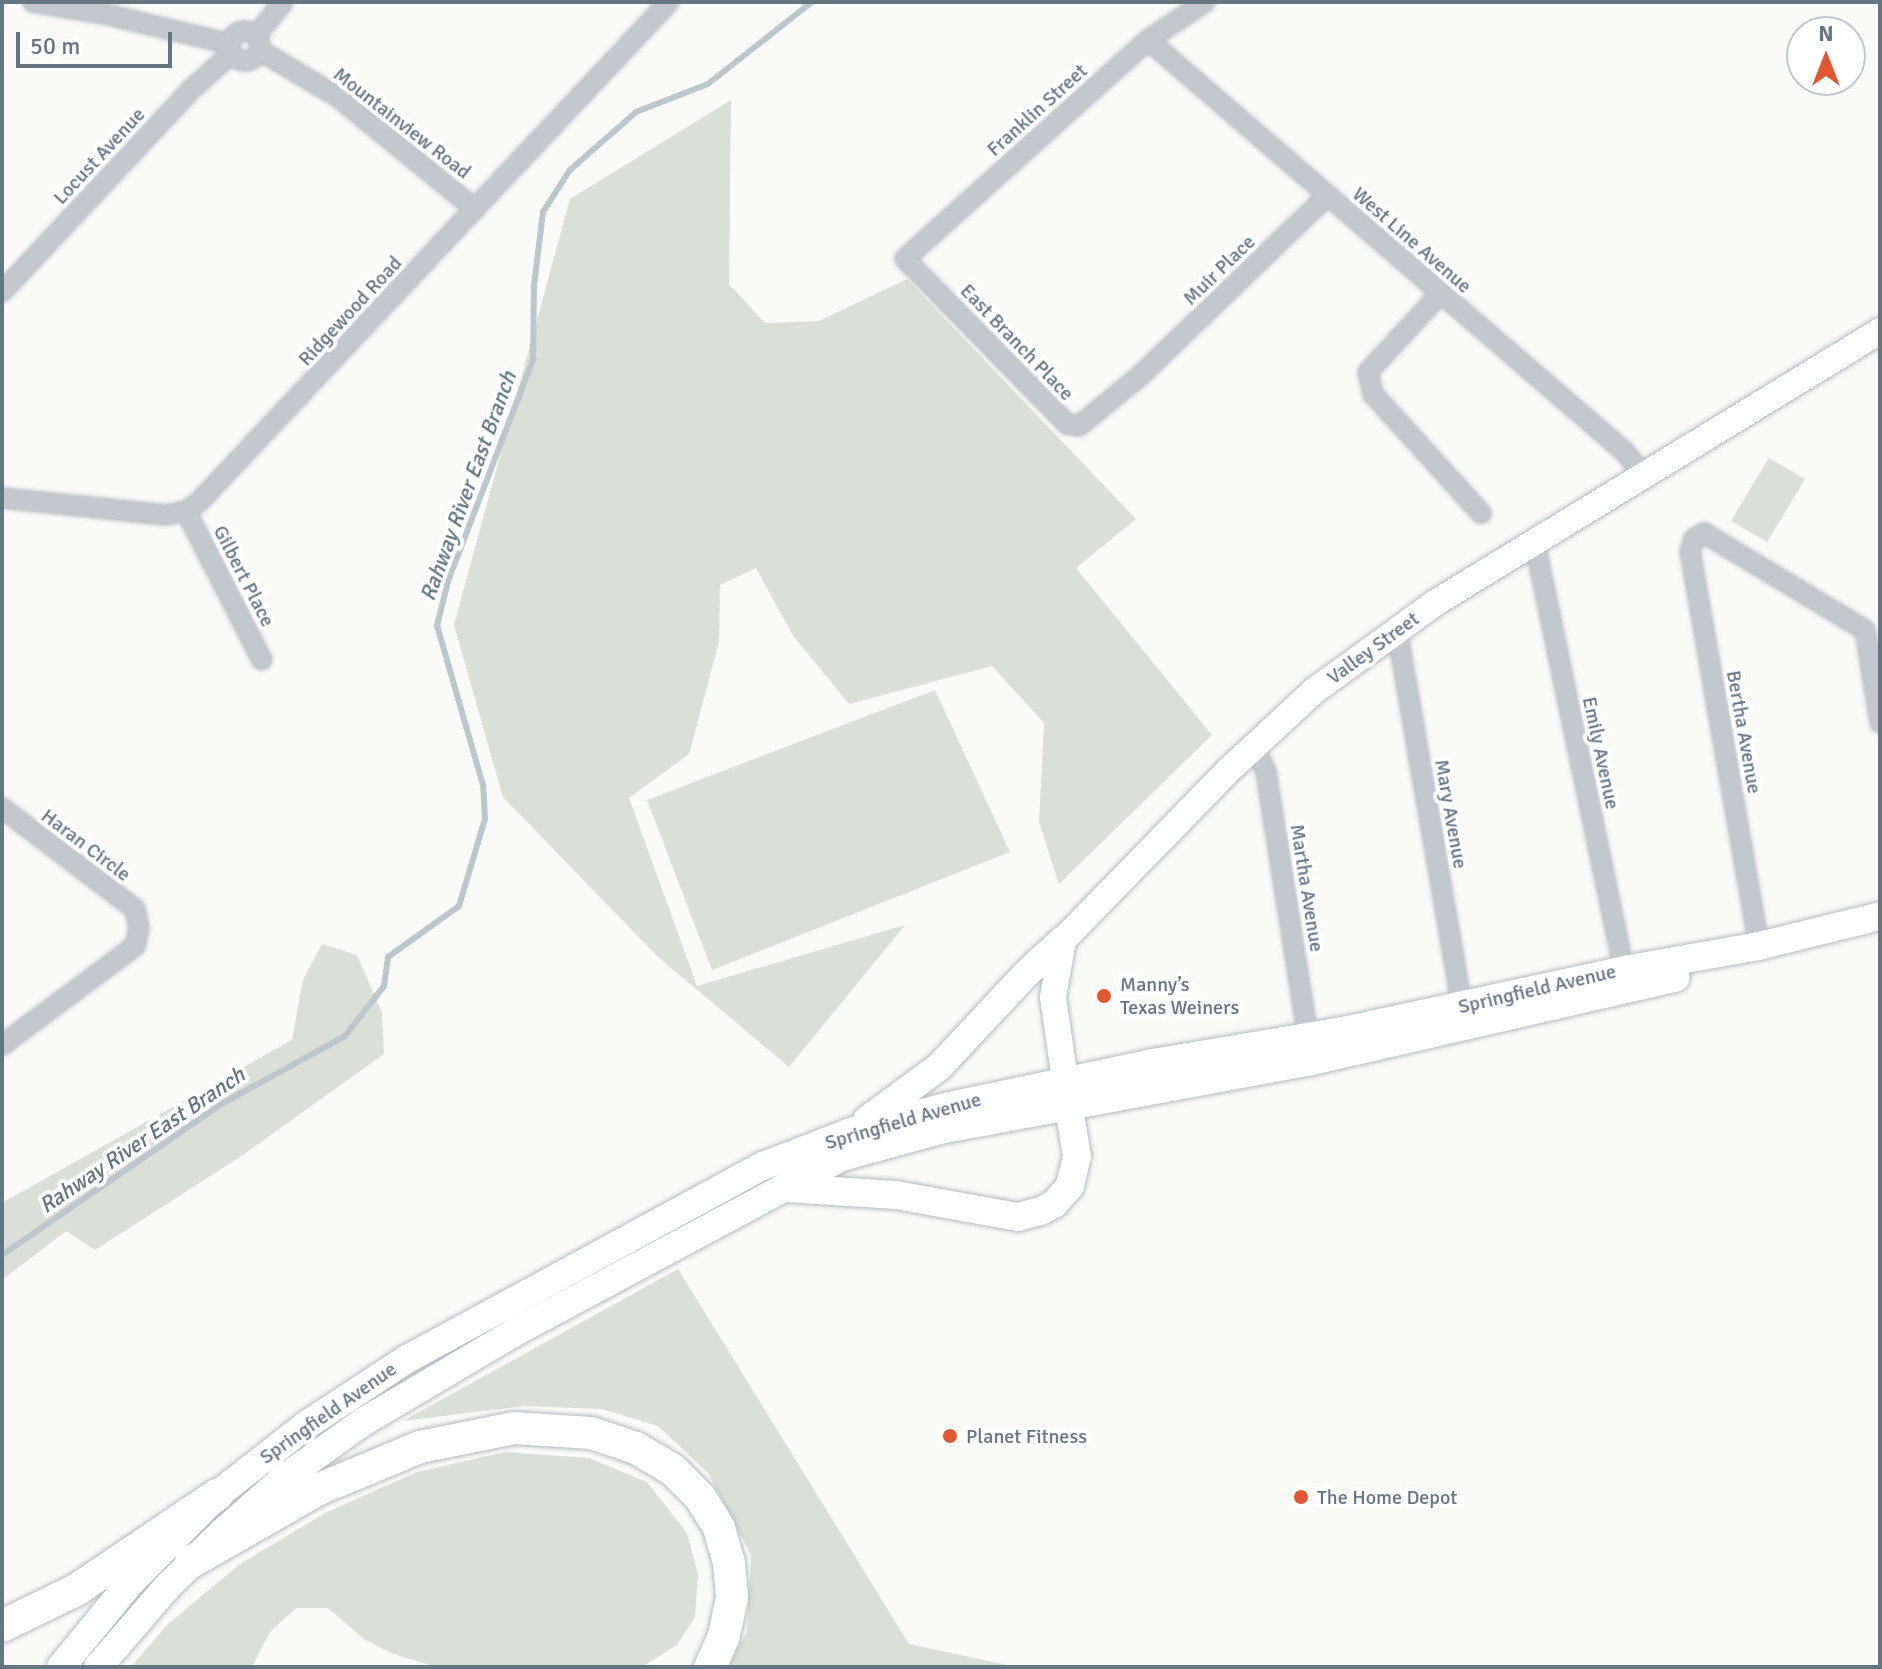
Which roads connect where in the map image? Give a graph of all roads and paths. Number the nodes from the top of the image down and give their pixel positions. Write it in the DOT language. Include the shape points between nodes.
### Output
graph roads {
  1 [pos="33,2"];
  2 [pos="283,2"];
  3 [pos="669,2"];
  4 [pos="1205,2"];
  5 [pos="1148,40"];
  6 [pos="258,43"];
  7 [pos="231,49"];
  8 [pos="1327,196"];
  9 [pos="475,209"];
  10 [pos="905,259"];
  11 [pos="2,292"];
  12 [pos="1440,294"];
  13 [pos="1880,331"];
  14 [pos="1141,375"];
  15 [pos="1644,476"];
  16 [pos="2,498"];
  17 [pos="186,511"];
  18 [pos="1481,513"];
  19 [pos="1535,544"];
  20 [pos="1397,630"];
  21 [pos="262,660"];
  22 [pos="1880,723"];
  23 [pos="1254,747"];
  24 [pos="2,808"];
  25 [pos="1880,916"];
  26 [pos="1063,940"];
  27 [pos="1759,946"];
  28 [pos="1624,970"];
  29 [pos="1462,1007"];
  30 [pos="1308,1038"];
  31 [pos="2,1045"];
  32 [pos="1065,1081"];
  33 [pos="1069,1108"];
  34 [pos="850,1132"];
  35 [pos="781,1188"];
  36 [pos="217,1495"];
  37 [pos="191,1562"];
  38 [pos="2,1626"];
  39 [pos="61,1667"];
  40 [pos="98,1667"];
  41 [pos="710,1667"];
  1 -- 7 [label="street" via="105,14"];
  2 -- 6 [label="street"];
  3 -- 9 [label="street, Ridgewood Road"];
  4 -- 5 [label="street, Franklin Street"];
  5 -- 8 [label="street, West Line Avenue"];
  5 -- 10 [label="street, Franklin Street"];
  6 -- 7 [label="street" via="248,31 238,32"];
  6 -- 9 [label="street, Mountainview Road" via="338,97"];
  7 -- 11 [label="street, Locust Avenue"];
  8 -- 12 [label="street, West Line Avenue"];
  8 -- 14 [label="street, Muir Place"];
  9 -- 17 [label="street, Ridgewood Road" via="211,491"];
  10 -- 14 [label="street, East Branch Place" via="1067,424 1079,426"];
  12 -- 15 [label="street, West Line Avenue" via="1625,452"];
  12 -- 18 [label="street" via="1368,372 1373,394"];
  13 -- 15 [label="main road, Valley Street"];
  15 -- 19 [label="main road, Valley Street"];
  16 -- 17 [label="street" via="145,514"];
  17 -- 21 [label="street, Gilbert Place"];
  19 -- 20 [label="main road, Valley Street"];
  19 -- 28 [label="street, Emily Avenue"];
  20 -- 23 [label="main road, Valley Street" via="1314,691"];
  20 -- 29 [label="street, Mary Avenue"];
  22 -- 27 [label="street, Bertha Avenue" via="1865,630 1704,533 1694,539 1690,552"];
  23 -- 26 [label="main road, Valley Street"];
  23 -- 30 [label="street, Martha Avenue" via="1266,772"];
  24 -- 31 [label="street, Haran Circle" via="135,909 139,928 135,946"];
  25 -- 27 [label="main road, Springfield Avenue"];
  26 -- 32 [label="main road" via="1053,997"];
  26 -- 34 [label="main road" via="939,1067"];
  27 -- 28 [label="main road, Springfield Avenue"];
  27 -- 33 [label="main road, Springfield Avenue" via="1675,979 1308,1062"];
  28 -- 29 [label="main road, Springfield Avenue"];
  29 -- 30 [label="main road, Springfield Avenue"];
  30 -- 32 [label="main road, Springfield Avenue"];
  32 -- 33 [label="main road"];
  32 -- 34 [label="main road, Springfield Avenue"];
  33 -- 35 [label="main road, Springfield Avenue" via="940,1130 842,1157"];
  33 -- 35 [label="main road" via="1077,1156 1070,1186 1041,1211 1018,1217 896,1195"];
  34 -- 36 [label="main road, Springfield Avenue" via="719,1187 407,1359 308,1424"];
  35 -- 37 [label="main road, Springfield Avenue" via="411,1390 283,1479"];
  36 -- 38 [label="highway" via="76,1590"];
  36 -- 39 [label="main road, Springfield Avenue" via="130,1583"];
  37 -- 40 [label="main road, Springfield Avenue"];
  37 -- 41 [label="highway" via="319,1489 420,1447 514,1428 591,1433 636,1448 673,1470 700,1497 719,1528 732,1598"];
}
